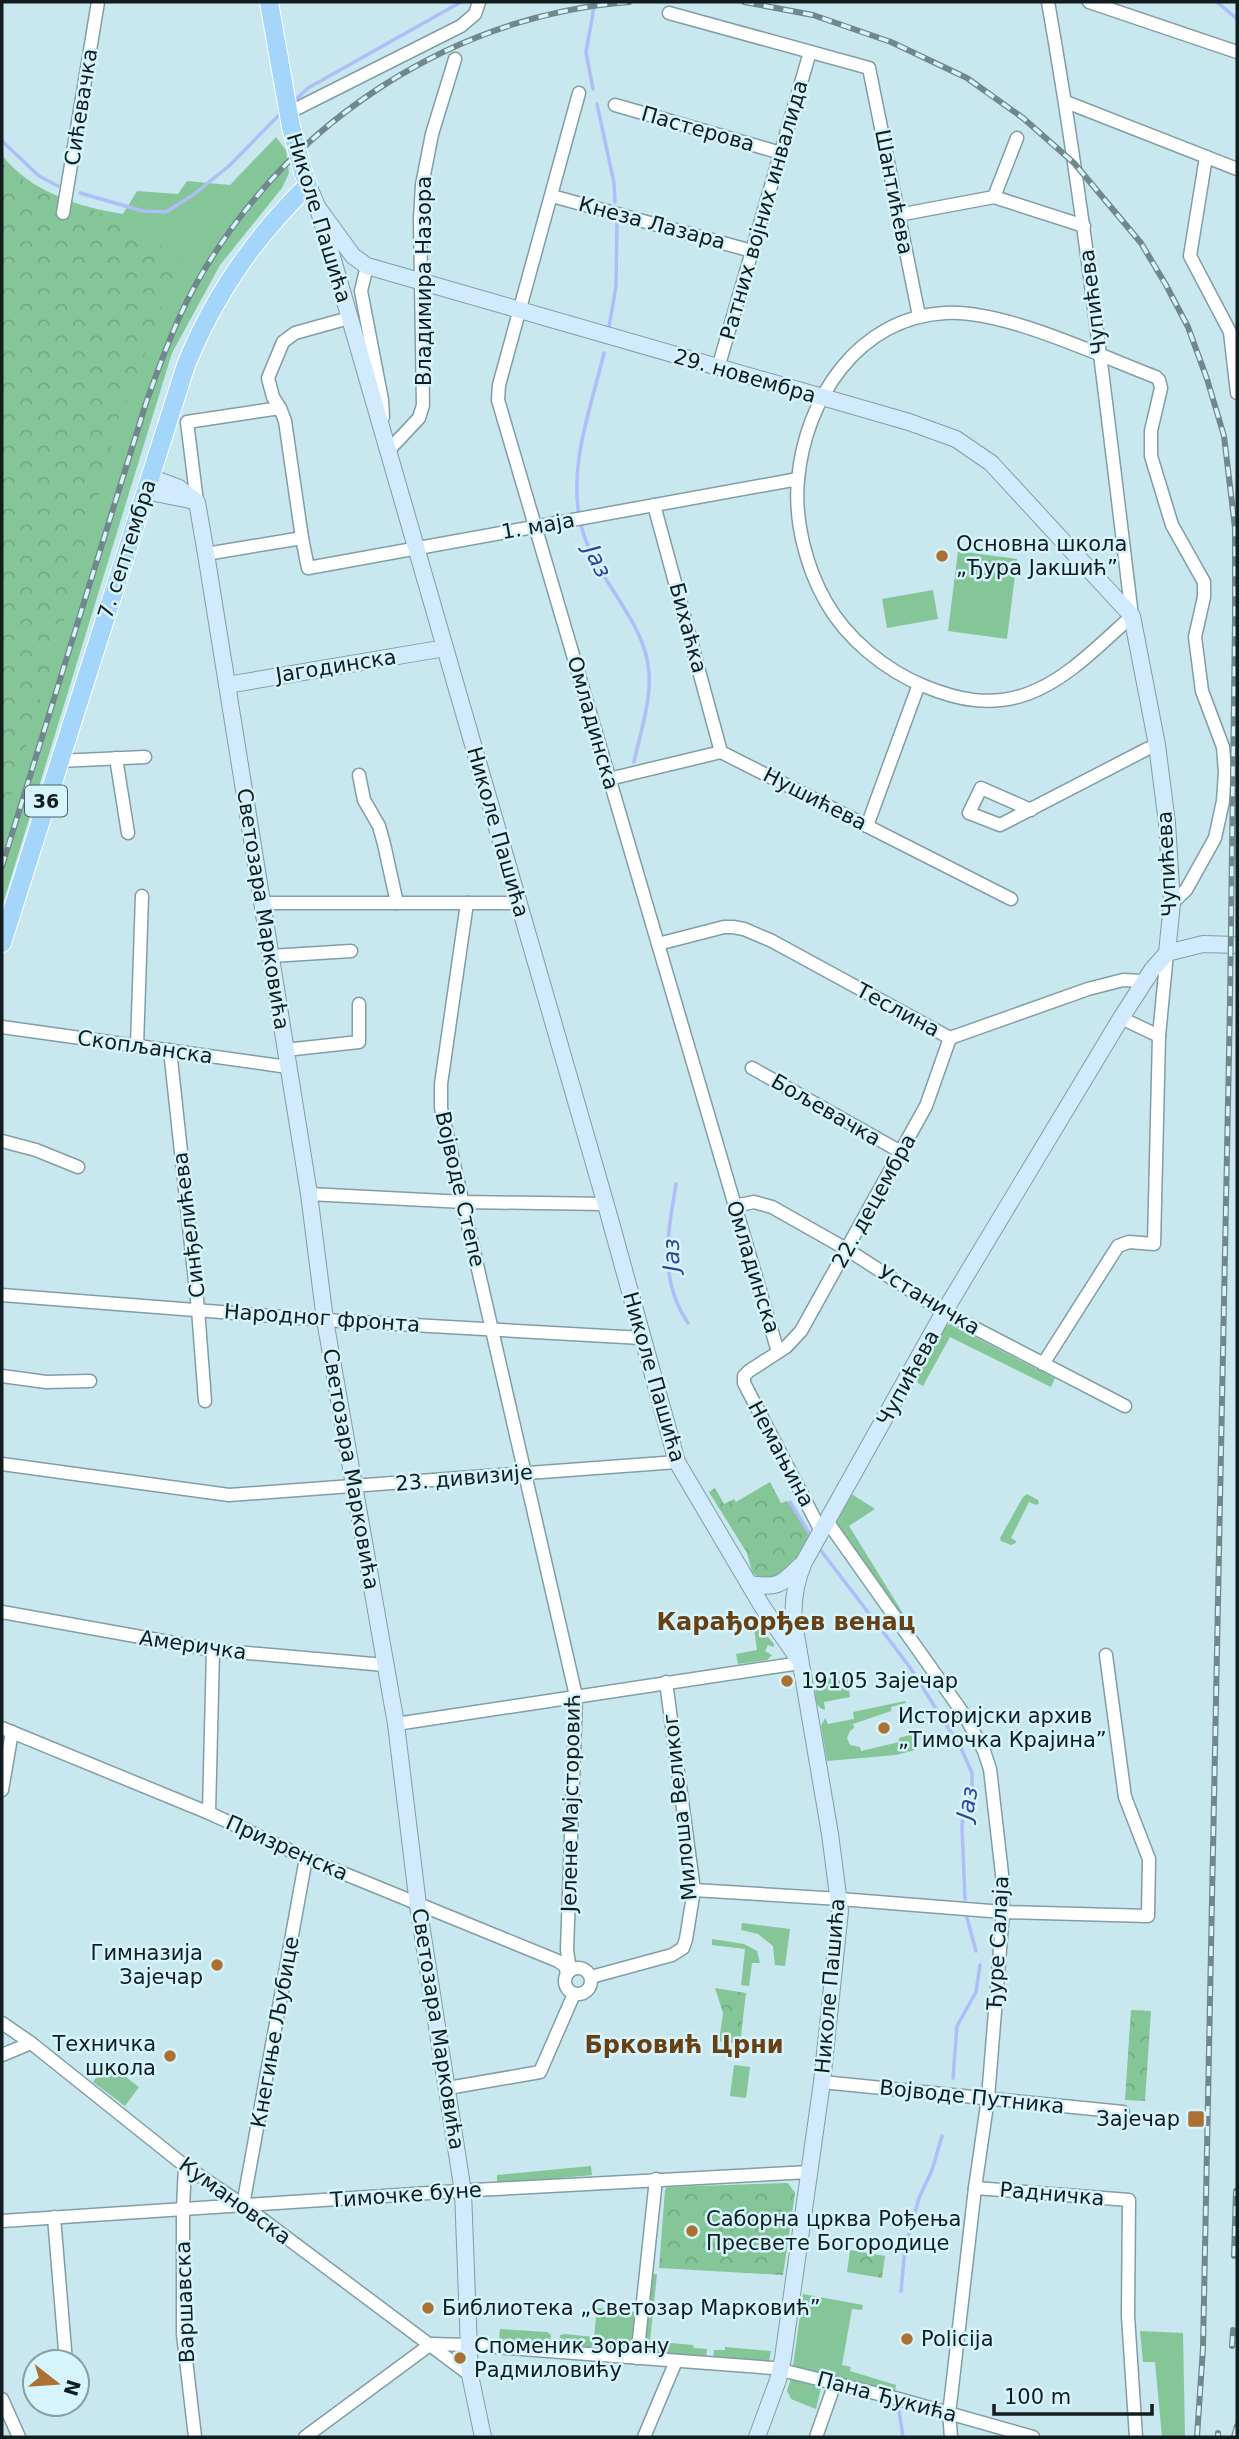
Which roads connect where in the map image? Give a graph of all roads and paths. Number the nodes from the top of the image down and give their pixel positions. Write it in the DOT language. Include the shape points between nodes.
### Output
graph roads {
  1 [pos="98,2"];
  2 [pos="269,2"];
  3 [pos="480,2"];
  4 [pos="1048,2"];
  5 [pos="1089,2"];
  6 [pos="669,13"];
  7 [pos="810,51"];
  8 [pos="1237,51"];
  9 [pos="455,59"];
  10 [pos="579,93"];
  11 [pos="1066,102"];
  12 [pos="615,105"];
  13 [pos="289,114"];
  14 [pos="1017,138"];
  15 [pos="781,153"];
  16 [pos="1206,157"];
  17 [pos="1237,166"];
  18 [pos="306,179"];
  19 [pos="552,196"];
  20 [pos="994,197"];
  21 [pos="318,208"];
  22 [pos="63,212"];
  23 [pos="898,215"];
  24 [pos="1084,226"];
  25 [pos="752,251"];
  26 [pos="367,266"];
  27 [pos="421,283"];
  28 [pos="521,312"];
  29 [pos="919,316"];
  30 [pos="349,318"];
  31 [pos="1100,356"];
  32 [pos="718,368"];
  33 [pos="1237,385"];
  34 [pos="822,397"];
  35 [pos="280,408"];
  36 [pos="382,432"];
  37 [pos="388,451"];
  38 [pos="798,480"];
  39 [pos="147,484"];
  40 [pos="197,502"];
  41 [pos="654,505"];
  42 [pos="536,526"];
  43 [pos="302,538"];
  44 [pos="415,548"];
  45 [pos="206,554"];
  46 [pos="1132,616"];
  47 [pos="445,648"];
  48 [pos="919,684"];
  49 [pos="227,685"];
  50 [pos="1157,745"];
  51 [pos="721,752"];
  52 [pos="145,757"];
  53 [pos="116,758"];
  54 [pos="59,761"];
  55 [pos="359,775"];
  56 [pos="609,779"];
  57 [pos="1031,810"];
  58 [pos="867,826"];
  59 [pos="128,833"];
  60 [pos="142,896"];
  61 [pos="1011,898"];
  62 [pos="262,903"];
  63 [pos="397,903"];
  64 [pos="467,903"];
  65 [pos="519,903"];
  66 [pos="1172,903"];
  67 [pos="2,943"];
  68 [pos="658,944"];
  69 [pos="1237,946"];
  70 [pos="351,951"];
  71 [pos="1167,953"];
  72 [pos="271,956"];
  73 [pos="1144,981"];
  74 [pos="359,1004"];
  75 [pos="1121,1018"];
  76 [pos="2,1027"];
  77 [pos="1159,1036"];
  78 [pos="950,1038"];
  79 [pos="137,1046"];
  80 [pos="170,1050"];
  81 [pos="285,1050"];
  82 [pos="288,1067"];
  83 [pos="752,1068"];
  84 [pos="2,1141"];
  85 [pos="901,1152"];
  86 [pos="78,1167"];
  87 [pos="309,1194"];
  88 [pos="464,1202"];
  89 [pos="605,1204"];
  90 [pos="734,1206"];
  91 [pos="848,1250"];
  92 [pos="2,1295"];
  93 [pos="198,1309"];
  94 [pos="944,1312"];
  95 [pos="325,1320"];
  96 [pos="492,1331"];
  97 [pos="642,1338"];
  98 [pos="778,1352"];
  99 [pos="1043,1364"];
  100 [pos="2,1376"];
  101 [pos="90,1381"];
  102 [pos="205,1401"];
  103 [pos="1125,1406"];
  104 [pos="677,1462"];
  105 [pos="2,1464"];
  106 [pos="525,1473"];
  107 [pos="353,1487"];
  108 [pos="820,1533"];
  109 [pos="804,1562"];
  110 [pos="749,1584"];
  111 [pos="775,1587"];
  112 [pos="793,1602"];
  113 [pos="762,1606"];
  114 [pos="2,1612"];
  115 [pos="212,1650"];
  116 [pos="1106,1655"];
  117 [pos="800,1663"];
  118 [pos="385,1665"];
  119 [pos="666,1682"];
  120 [pos="576,1696"];
  121 [pos="396,1724"];
  122 [pos="7,1730"];
  123 [pos="2,1790"];
  124 [pos="209,1814"];
  125 [pos="306,1858"];
  126 [pos="694,1890"];
  127 [pos="840,1899"];
  128 [pos="418,1905"];
  129 [pos="1003,1912"];
  130 [pos="569,1972"];
  131 [pos="591,1977"];
  132 [pos="574,1994"];
  133 [pos="2,2024"];
  134 [pos="31,2043"];
  135 [pos="2,2055"];
  136 [pos="822,2082"];
  137 [pos="448,2088"];
  138 [pos="988,2098"];
  139 [pos="1123,2112"];
  140 [pos="185,2166"];
  141 [pos="810,2172"];
  142 [pos="656,2179"];
  143 [pos="975,2188"];
  144 [pos="463,2192"];
  145 [pos="243,2205"];
  146 [pos="183,2208"];
  147 [pos="54,2217"];
  148 [pos="2,2221"];
  149 [pos="431,2344"];
  150 [pos="468,2344"];
  151 [pos="65,2348"];
  152 [pos="637,2358"];
  153 [pos="676,2361"];
  154 [pos="781,2369"];
  155 [pos="470,2375"];
  156 [pos="835,2383"];
  157 [pos="2,2399"];
  158 [pos="949,2413"];
  159 [pos="19,2437"];
  160 [pos="195,2437"];
  161 [pos="305,2437"];
  162 [pos="484,2437"];
  163 [pos="645,2437"];
  164 [pos="757,2437"];
  165 [pos="816,2437"];
  166 [pos="951,2437"];
  167 [pos="1033,2437"];
  168 [pos="1136,2437"];
  1 -- 22 [label="street, Сићевачка"];
  2 -- 13 [label="main road, Николе Пашића"];
  3 -- 13 [label="street" via="475,14 461,26"];
  4 -- 11 [label="street, Чупићева"];
  5 -- 8 [label="street"];
  6 -- 7 [label="street"];
  7 -- 15 [label="street, Ратних војних инвалида"];
  7 -- 23 [label="street, Шантићева" via="869,68"];
  9 -- 27 [label="street, Владимира Назора" via="425,163"];
  10 -- 19 [label="street, Омладинска"];
  11 -- 16 [label="street"];
  11 -- 24 [label="street, Чупићева"];
  12 -- 15 [label="street, Пастерова"];
  13 -- 18 [label="main road, Николе Пашића, bridge"];
  14 -- 20 [label="street"];
  15 -- 25 [label="street, Ратних војних инвалида"];
  16 -- 17 [label="street"];
  16 -- 33 [label="street" via="1190,256 1230,332"];
  18 -- 21 [label="street, Николе Пашића"];
  18 -- 39 [label="main road, 7. септембра / 36" via="217,299 186,365"];
  19 -- 25 [label="street, Кнеза Лазара"];
  19 -- 28 [label="street, Омладинска"];
  20 -- 23 [label="street"];
  20 -- 24 [label="street"];
  21 -- 26 [label="street, 29. новембра" via="353,256"];
  21 -- 30 [label="street, Николе Пашића"];
  23 -- 29 [label="street, Шантићева"];
  24 -- 31 [label="street, Чупићева"];
  25 -- 32 [label="street, Ратних војних инвалида"];
  26 -- 27 [label="street, 29. новембра"];
  26 -- 36 [label="street, Николе Пашића" via="361,291 382,400"];
  27 -- 28 [label="street, 29. новембра"];
  27 -- 37 [label="street, Владимира Назора" via="424,405 419,418"];
  28 -- 32 [label="street, 29. новембра"];
  28 -- 42 [label="street, Омладинска" via="498,400"];
  29 -- 31 [label="street" via="956,312 990,317"];
  29 -- 34 [label="street" via="854,352"];
  30 -- 35 [label="street" via="295,333 282,342 268,378"];
  30 -- 36 [label="street, Николе Пашића"];
  31 -- 46 [label="street, Чупићева"];
  31 -- 66 [label="street" via="1159,380 1150,438 1152,457 1172,525 1204,582 1194,633 1202,691 1223,747 1223,801 1215,838 1186,890"];
  32 -- 34 [label="street, 29. новембра"];
  34 -- 38 [label="street"];
  34 -- 46 [label="street, 29. новембра" via="924,427 982,455"];
  35 -- 40 [label="street, Светозара Марковића" via="187,422"];
  35 -- 43 [label="street"];
  36 -- 37 [label="street, Николе Пашића"];
  37 -- 44 [label="street, Николе Пашића"];
  38 -- 41 [label="street, 1. маја"];
  38 -- 48 [label="street" via="804,544 825,601 870,653"];
  39 -- 40 [label="street"];
  39 -- 54 [label="main road, 7. септембра / 36"];
  40 -- 45 [label="street, Светозара Марковића"];
  41 -- 42 [label="street, 1. маја"];
  41 -- 51 [label="street, Бихаћка"];
  42 -- 44 [label="street, 1. маја"];
  42 -- 56 [label="street, Омладинска"];
  43 -- 44 [label="street, 1. маја" via="308,568"];
  43 -- 45 [label="street"];
  44 -- 47 [label="street, Николе Пашића"];
  45 -- 49 [label="street, Светозара Марковића"];
  46 -- 48 [label="street" via="1052,682 1023,695 973,701"];
  46 -- 50 [label="street, Чупићева"];
  47 -- 49 [label="street, Јагодинска"];
  47 -- 65 [label="street, Николе Пашића"];
  48 -- 58 [label="street"];
  49 -- 62 [label="street, Светозара Марковића"];
  50 -- 57 [label="street"];
  50 -- 66 [label="street, Чупићева"];
  51 -- 56 [label="street"];
  51 -- 58 [label="street, Нушићева"];
  52 -- 53 [label="street"];
  53 -- 54 [label="street"];
  53 -- 59 [label="street"];
  54 -- 67 [label="main road, 7. септембра / 36"];
  55 -- 63 [label="street" via="364,800 379,826"];
  56 -- 68 [label="street, Омладинска"];
  58 -- 61 [label="street, Нушићева"];
  60 -- 79 [label="street"];
  62 -- 63 [label="street"];
  62 -- 72 [label="street, Светозара Марковића"];
  63 -- 64 [label="street"];
  64 -- 65 [label="street"];
  64 -- 88 [label="street, Војводе Степе" via="440,1095"];
  65 -- 89 [label="street, Николе Пашића"];
  66 -- 71 [label="street, Чупићева"];
  68 -- 78 [label="street, Теслина" via="724,928 744,929"];
  68 -- 90 [label="street, Омладинска"];
  69 -- 71 [label="street" via="1203,944"];
  70 -- 72 [label="street"];
  71 -- 73 [label="street, Чупићева"];
  71 -- 77 [label="street"];
  72 -- 81 [label="street, Светозара Марковића"];
  73 -- 75 [label="street, Чупићева"];
  73 -- 78 [label="street, Теслина" via="1123,980 1088,989"];
  74 -- 81 [label="street" via="359,1042"];
  75 -- 77 [label="street"];
  75 -- 94 [label="street, Чупићева"];
  76 -- 79 [label="street, Скопљанска"];
  77 -- 99 [label="street" via="1154,1244 1118,1246"];
  78 -- 85 [label="street, 22. децембра" via="930,1097"];
  79 -- 80 [label="street, Скопљанска"];
  80 -- 82 [label="street, Скопљанска"];
  80 -- 93 [label="street, Синђелићева"];
  81 -- 82 [label="street, Светозара Марковића"];
  82 -- 87 [label="street, Светозара Марковића"];
  83 -- 85 [label="street, Бољевачка"];
  84 -- 86 [label="street"];
  85 -- 91 [label="street, 22. децембра"];
  87 -- 88 [label="street"];
  87 -- 95 [label="street, Светозара Марковића"];
  88 -- 89 [label="street"];
  88 -- 96 [label="street, Војводе Степе"];
  89 -- 97 [label="street, Николе Пашића"];
  90 -- 91 [label="street, Устаничка" via="765,1205"];
  90 -- 98 [label="street, Омладинска"];
  91 -- 94 [label="street, Устаничка"];
  91 -- 98 [label="street, 22. децембра" via="801,1331"];
  92 -- 93 [label="street, Народног фронта"];
  93 -- 95 [label="street, Народног фронта"];
  93 -- 102 [label="street, Синђелићева"];
  94 -- 99 [label="street, Устаничка"];
  94 -- 108 [label="street, Чупићева"];
  95 -- 96 [label="street, Народног фронта"];
  95 -- 107 [label="street, Светозара Марковића"];
  96 -- 97 [label="street, Народног фронта"];
  96 -- 106 [label="street, Војводе Степе"];
  97 -- 104 [label="street, Николе Пашића"];
  98 -- 108 [label="street, Немањина" via="746,1373 744,1382"];
  99 -- 103 [label="street, Устаничка"];
  100 -- 101 [label="street"];
  104 -- 106 [label="street, 23. дивизије"];
  104 -- 110 [label="street, Николе Пашића"];
  105 -- 107 [label="street, 23. дивизије" via="213,1494"];
  106 -- 107 [label="street, 23. дивизије"];
  106 -- 120 [label="street, Јелене Мајсторовић"];
  107 -- 118 [label="street, Светозара Марковића"];
  108 -- 109 [label="street, Чупићева"];
  108 -- 129 [label="street, Ђуре Салаја" via="965,1716 985,1751 998,1827"];
  109 -- 111 [label="street"];
  109 -- 112 [label="street"];
  110 -- 111 [label="street"];
  110 -- 113 [label="street, Николе Пашића"];
  111 -- 113 [label="street"];
  112 -- 113 [label="street" via="781,1609"];
  112 -- 117 [label="street"];
  113 -- 117 [label="street, Николе Пашића"];
  114 -- 115 [label="street, Америчка"];
  115 -- 118 [label="street, Америчка"];
  115 -- 124 [label="street"];
  116 -- 129 [label="street" via="1125,1797 1149,1859 1148,1916"];
  117 -- 119 [label="street"];
  117 -- 127 [label="street, Николе Пашића"];
  118 -- 121 [label="street, Светозара Марковића"];
  119 -- 120 [label="street"];
  119 -- 126 [label="street, Милоша Великог"];
  120 -- 121 [label="street"];
  120 -- 130 [label="street, Јелене Мајсторовић"];
  121 -- 128 [label="street, Светозара Марковића"];
  122 -- 123 [label="street"];
  122 -- 124 [label="street, Призренска"];
  124 -- 125 [label="street, Призренска"];
  125 -- 128 [label="street, Призренска"];
  125 -- 145 [label="street, Кнегиње Љубице"];
  126 -- 127 [label="street"];
  126 -- 131 [label="street, Милоша Великог" via="683,1948"];
  127 -- 129 [label="street"];
  127 -- 136 [label="street, Николе Пашића"];
  128 -- 130 [label="street, Призренска" via="558,1961"];
  128 -- 137 [label="street, Светозара Марковића"];
  129 -- 138 [label="street, Ђуре Салаја"];
  130 -- 131 [label="street" via="582,1969"];
  130 -- 132 [label="street" via="566,1986"];
  131 -- 132 [label="street" via="588,1990"];
  132 -- 137 [label="street" via="540,2072"];
  133 -- 134 [label="street, Кумановска"];
  134 -- 135 [label="street"];
  134 -- 140 [label="street, Кумановска"];
  136 -- 138 [label="street, Војводе Путника"];
  136 -- 141 [label="street, Николе Пашића"];
  137 -- 144 [label="street, Светозара Марковића"];
  138 -- 139 [label="street, Војводе Путника"];
  138 -- 143 [label="street, Ђуре Салаја"];
  140 -- 145 [label="street, Кумановска"];
  140 -- 146 [label="street, Варшавска"];
  141 -- 142 [label="street, Тимочке буне" via="695,2181"];
  141 -- 154 [label="street, Николе Пашића"];
  142 -- 144 [label="street, Тимочке буне"];
  142 -- 152 [label="street"];
  143 -- 158 [label="street, Ђуре Салаја"];
  143 -- 168 [label="street, Радничка" via="1129,2200 1128,2316"];
  144 -- 145 [label="street, Тимочке буне"];
  144 -- 150 [label="street, Светозара Марковића"];
  145 -- 146 [label="street, Тимочке буне"];
  145 -- 149 [label="street, Кумановска"];
  146 -- 147 [label="street, Тимочке буне"];
  146 -- 160 [label="street, Варшавска" via="183,2334"];
  147 -- 148 [label="street, Тимочке буне"];
  147 -- 151 [label="street"];
  149 -- 150 [label="street, Пана Ђукића"];
  149 -- 155 [label="street, Кумановска"];
  149 -- 161 [label="street"];
  150 -- 152 [label="street, Пана Ђукића"];
  150 -- 155 [label="street, Светозара Марковића"];
  152 -- 153 [label="street, Пана Ђукића"];
  153 -- 154 [label="street, Пана Ђукића"];
  153 -- 163 [label="street"];
  154 -- 156 [label="street, Пана Ђукића"];
  154 -- 164 [label="street, Николе Пашића"];
  155 -- 162 [label="street, Светозара Марковића"];
  156 -- 158 [label="street, Пана Ђукића"];
  156 -- 165 [label="street"];
  157 -- 159 [label="street"];
  158 -- 166 [label="street, Ђуре Салаја"];
  158 -- 167 [label="street, Пана Ђукића"];
}
